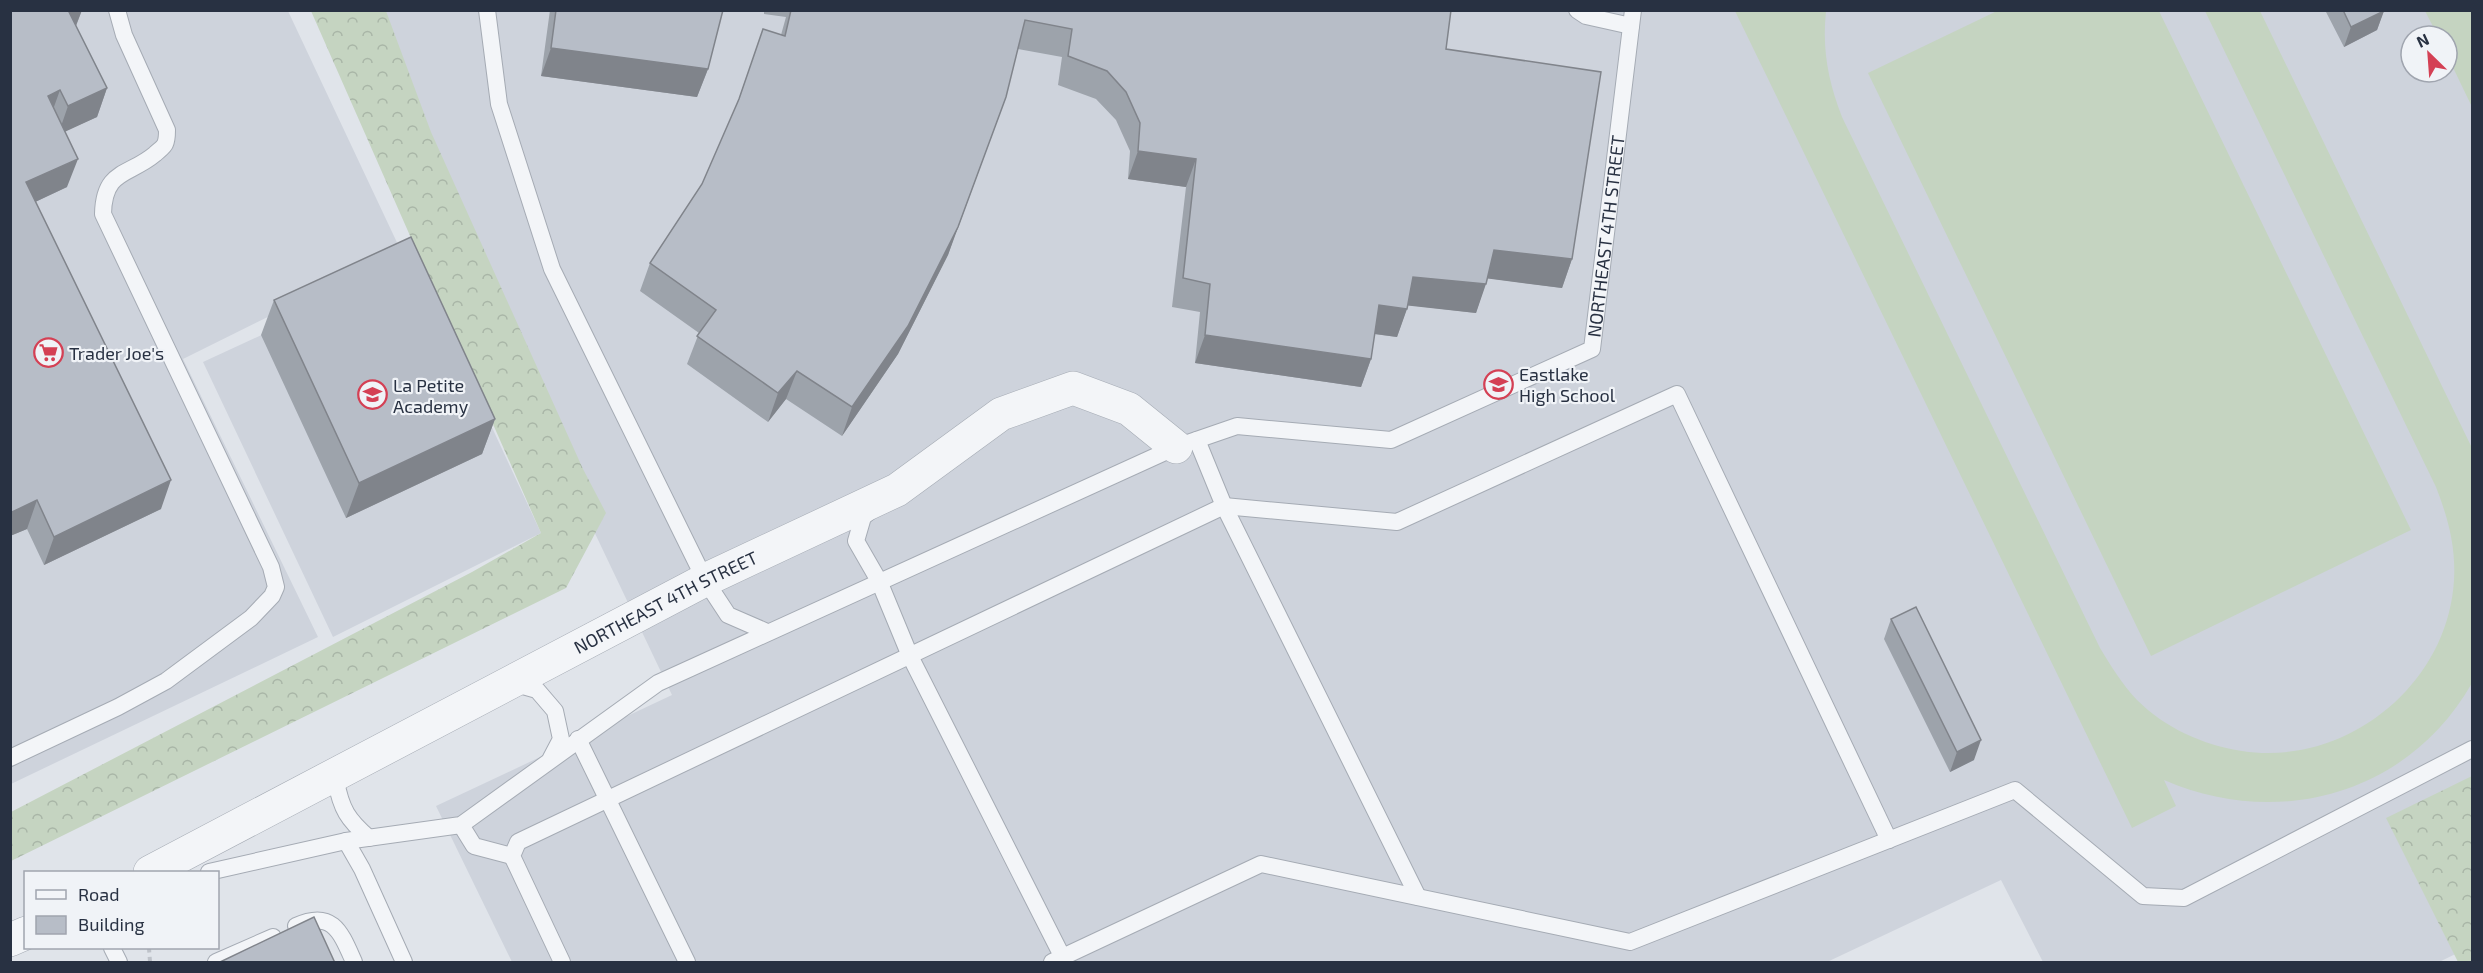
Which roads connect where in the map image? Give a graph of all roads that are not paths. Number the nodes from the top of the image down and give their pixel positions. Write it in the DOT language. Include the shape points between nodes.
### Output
graph roads {
  1 [pos="117,10"];
  2 [pos="487,10"];
  3 [pos="1577,10"];
  4 [pos="1632,18"];
  5 [pos="1186,443"];
  6 [pos="897,490"];
  7 [pos="1224,506"];
  8 [pos="705,580"];
  9 [pos="879,581"];
  10 [pos="767,632"];
  11 [pos="910,656"];
  12 [pos="492,692"];
  13 [pos="578,739"];
  14 [pos="2472,749"];
  15 [pos="10,758"];
  16 [pos="550,761"];
  17 [pos="343,771"];
  18 [pos="608,800"];
  19 [pos="462,825"];
  20 [pos="369,838"];
  21 [pos="1889,840"];
  22 [pos="346,842"];
  23 [pos="512,856"];
  24 [pos="154,871"];
  25 [pos="218,871"];
  26 [pos="1418,897"];
  27 [pos="24,934"];
  28 [pos="10,940"];
  29 [pos="112,949"];
  30 [pos="1058,960"];
  31 [pos="119,963"];
  32 [pos="216,963"];
  33 [pos="354,963"];
  34 [pos="404,963"];
  35 [pos="562,963"];
  36 [pos="687,963"];
  1 -- 15 [label="lane" via="167,130 165,145 110,184 104,214 271,567 276,588 251,618 166,681"];
  2 -- 8 [label="lane" via="499,104 552,269"];
  3 -- 4 [label="lane" via="1586,16"];
  4 -- 5 [label="lane, NORTHEAST 4TH STREET" via="1592,349 1391,440 1237,426"];
  5 -- 6 [label="street, NORTHEAST 4TH STREET" via="1129,409 1072,388 1001,414"];
  5 -- 7 [label="lane"];
  5 -- 9 [label="lane, NORTHEAST 4TH STREET"];
  6 -- 8 [label="street, NORTHEAST 4TH STREET"];
  6 -- 9 [label="lane" via="863,517 856,541"];
  7 -- 11 [label="lane"];
  7 -- 21 [label="lane" via="1397,522 1677,394"];
  7 -- 26 [label="lane"];
  8 -- 10 [label="lane" via="728,615"];
  8 -- 12 [label="street, NORTHEAST 4TH STREET"];
  9 -- 10 [label="lane, NORTHEAST 4TH STREET"];
  9 -- 11 [label="lane"];
  10 -- 13 [label="lane, NORTHEAST 4TH STREET" via="658,683"];
  11 -- 18 [label="lane"];
  11 -- 30 [label="lane"];
  12 -- 16 [label="lane" via="516,684 537,690 555,711 561,739"];
  12 -- 17 [label="street, NORTHEAST 4TH STREET"];
  13 -- 16 [label="lane, NORTHEAST 4TH STREET"];
  13 -- 18 [label="lane"];
  14 -- 21 [label="lane" via="2184,898 2143,896 2015,790"];
  16 -- 19 [label="lane, NORTHEAST 4TH STREET"];
  17 -- 20 [label="lane" via="336,781 340,801 351,822"];
  17 -- 24 [label="street, NORTHEAST 4TH STREET"];
  18 -- 23 [label="lane" via="518,842"];
  18 -- 36 [label="lane"];
  19 -- 20 [label="lane, NORTHEAST 4TH STREET"];
  19 -- 23 [label="lane" via="474,846"];
  20 -- 22 [label="lane, NORTHEAST 4TH STREET"];
  21 -- 26 [label="lane" via="1630,942"];
  22 -- 25 [label="lane, NORTHEAST 4TH STREET"];
  22 -- 34 [label="lane"];
  23 -- 35 [label="lane"];
  26 -- 30 [label="lane" via="1261,864"];
  27 -- 28 [label="street"];
  29 -- 31 [label="lane"];
  32 -- 33 [label="lane" via="319,919 340,930"];
}
